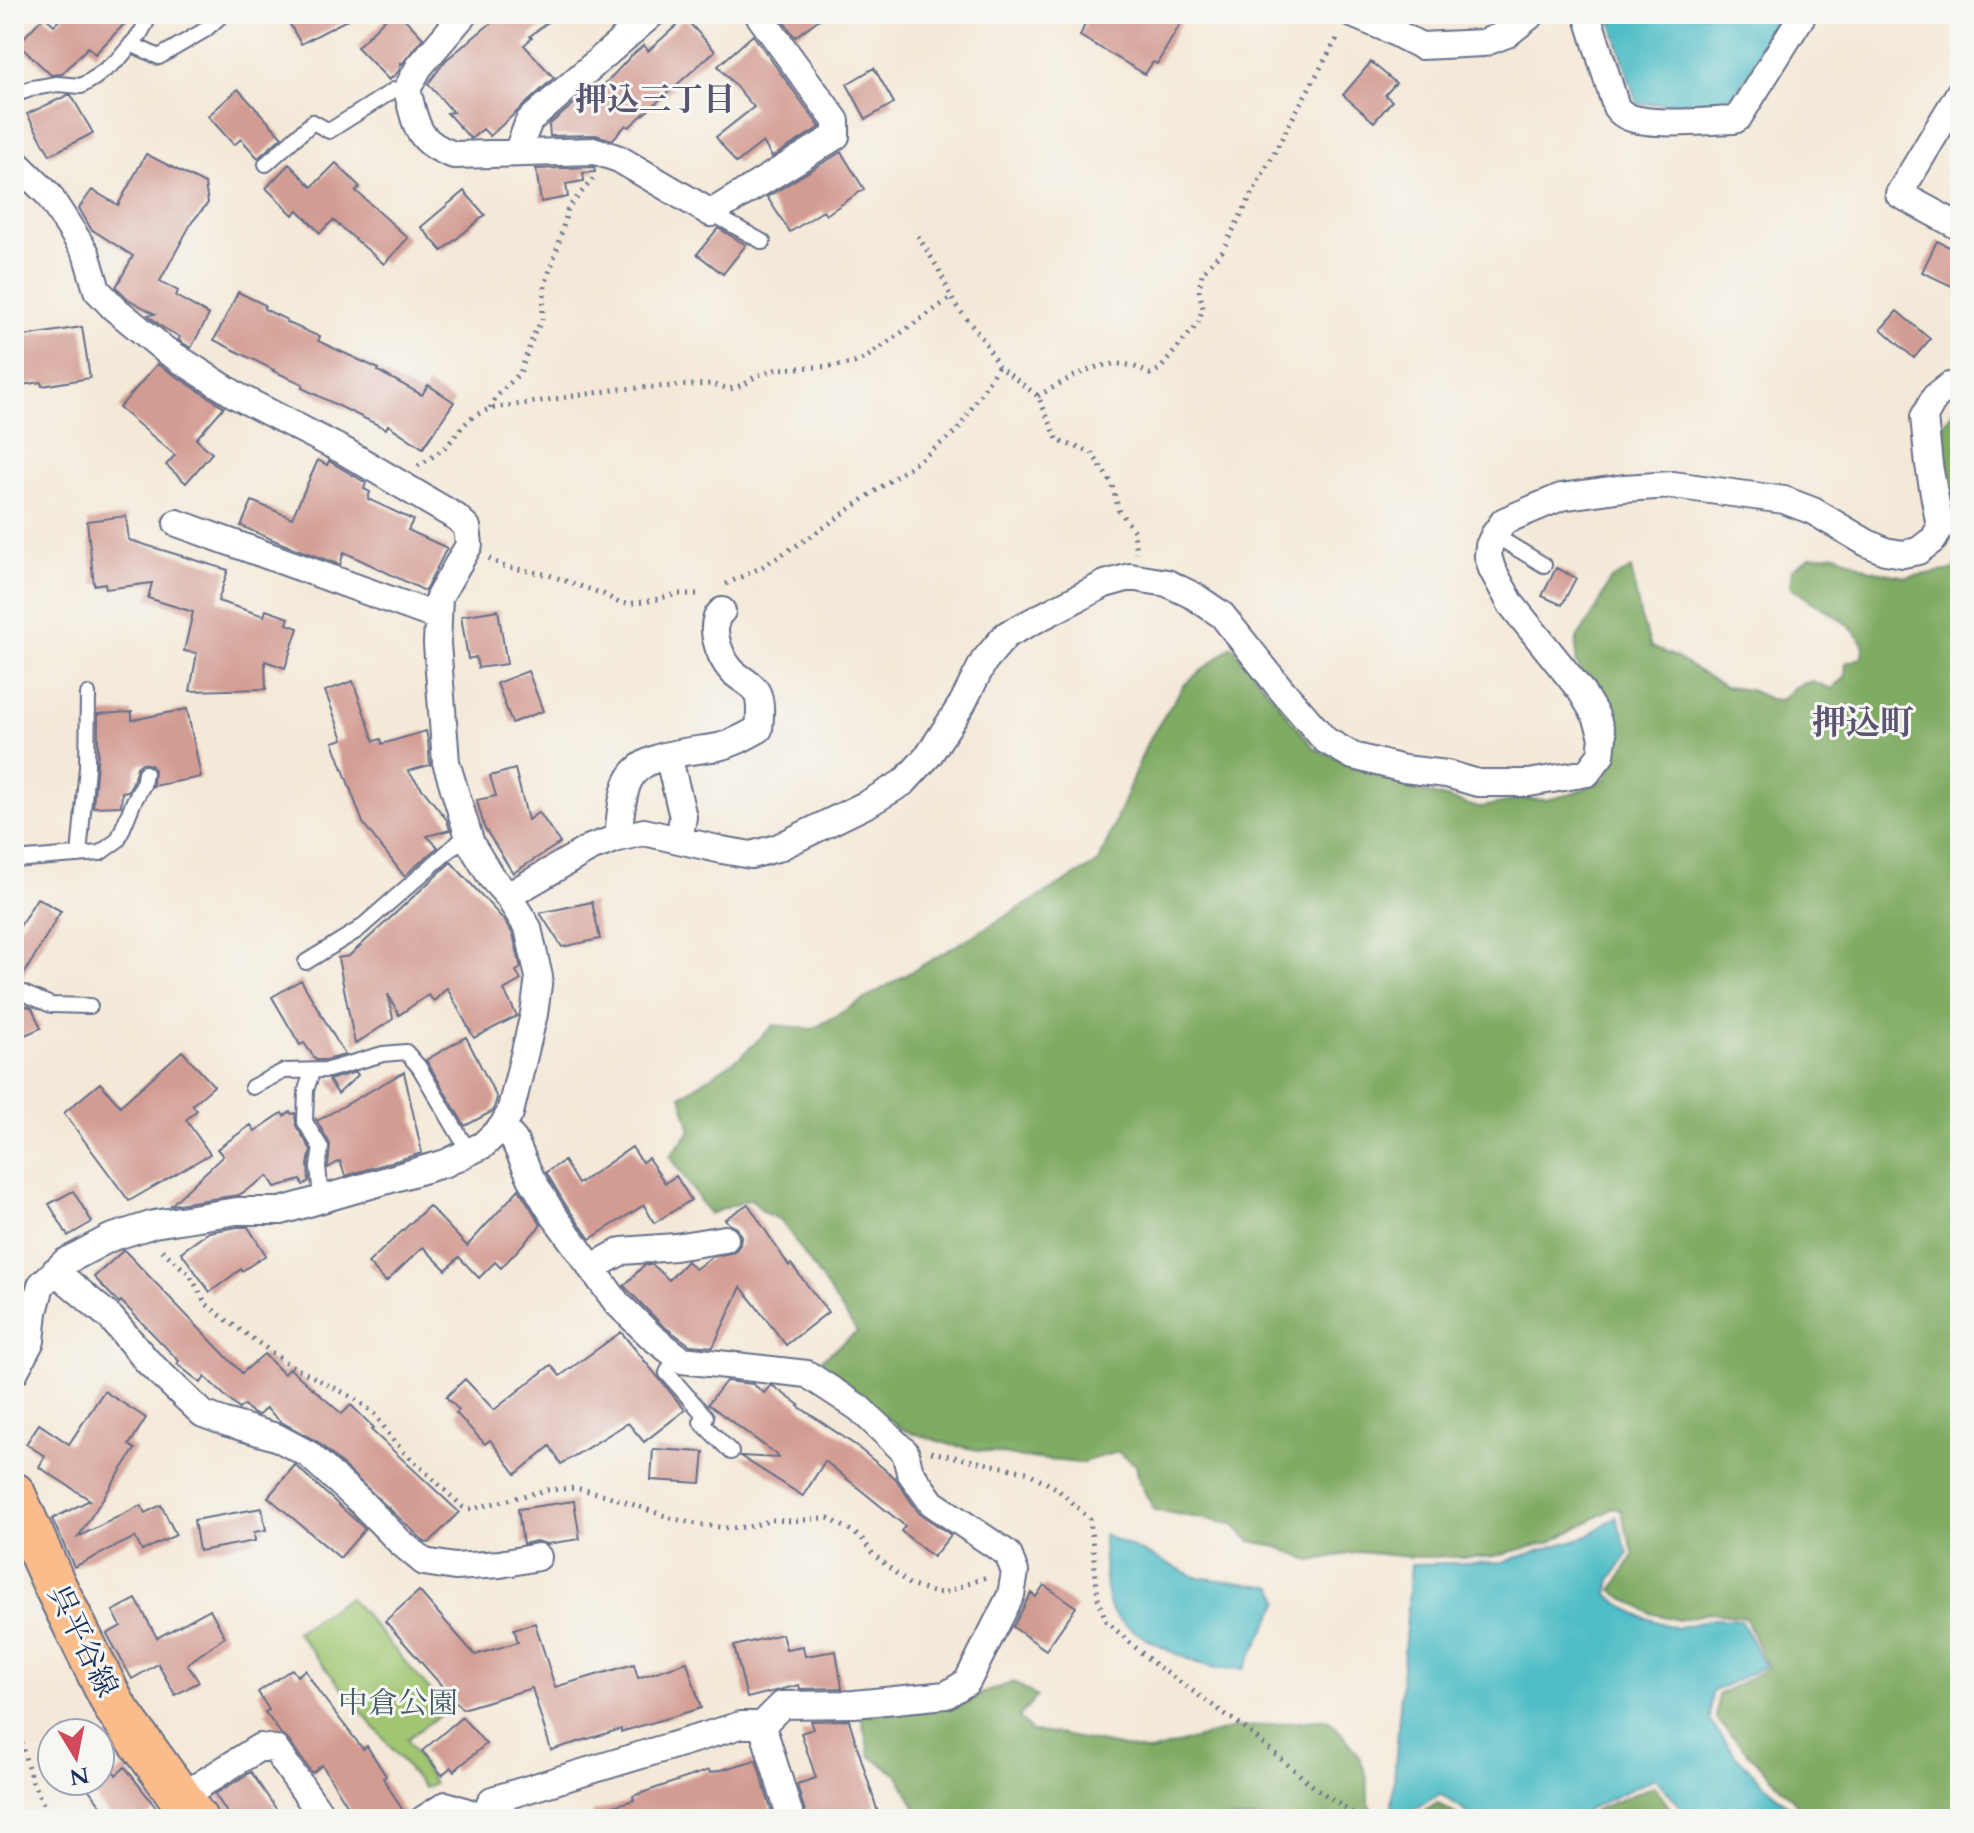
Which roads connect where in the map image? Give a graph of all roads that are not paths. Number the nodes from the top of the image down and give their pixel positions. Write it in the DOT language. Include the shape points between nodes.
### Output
graph roads {
  1 [pos="151,14"];
  2 [pos="223,14"];
  3 [pos="652,14"];
  4 [pos="758,14"];
  5 [pos="1532,14"];
  6 [pos="1587,14"];
  7 [pos="1803,14"];
  8 [pos="458,16"];
  9 [pos="1347,20"];
  10 [pos="131,44"];
  11 [pos="407,89"];
  12 [pos="1960,92"];
  13 [pos="14,95"];
  14 [pos="517,153"];
  15 [pos="14,161"];
  16 [pos="266,164"];
  17 [pos="711,213"];
  18 [pos="1960,227"];
  19 [pos="763,242"];
  20 [pos="1960,385"];
  21 [pos="177,523"];
  22 [pos="1494,535"];
  23 [pos="1544,565"];
  24 [pos="714,602"];
  25 [pos="438,617"];
  26 [pos="88,694"];
  27 [pos="668,755"];
  28 [pos="145,773"];
  29 [pos="468,834"];
  30 [pos="618,838"];
  31 [pos="679,840"];
  32 [pos="79,855"];
  33 [pos="14,860"];
  34 [pos="508,896"];
  35 [pos="306,962"];
  36 [pos="14,989"];
  37 [pos="90,1006"];
  38 [pos="312,1072"];
  39 [pos="252,1087"];
  40 [pos="502,1127"];
  41 [pos="469,1152"];
  42 [pos="321,1199"];
  43 [pos="725,1239"];
  44 [pos="591,1268"];
  45 [pos="55,1271"];
  46 [pos="676,1355"];
  47 [pos="14,1373"];
  48 [pos="731,1452"];
  49 [pos="14,1494"];
  50 [pos="538,1557"];
  51 [pos="762,1725"];
  52 [pos="188,1808"];
  53 [pos="482,1818"];
  54 [pos="324,1819"];
  55 [pos="424,1819"];
  56 [pos="791,1819"];
  1 -- 10 [label="lane"];
  2 -- 10 [label="lane" via="159,57"];
  3 -- 14 [label="street" via="529,121"];
  4 -- 17 [label="street" via="836,121 836,136"];
  5 -- 9 [label="street" via="1507,34 1483,43 1421,46 1388,29"];
  6 -- 7 [label="street" via="1616,107 1632,119 1654,121 1738,118"];
  8 -- 11 [label="street"];
  10 -- 13 [label="lane" via="81,86 57,84"];
  11 -- 14 [label="street" via="415,121 425,140 439,150 454,155"];
  11 -- 16 [label="lane" via="394,90 329,131 313,122"];
  12 -- 18 [label="street" via="1899,194"];
  14 -- 17 [label="street" via="596,151"];
  15 -- 25 [label="street" via="48,194 86,253 97,290 165,350 467,527 469,545 439,597"];
  17 -- 19 [label="lane"];
  20 -- 22 [label="street" via="1935,397 1924,417 1940,527 1918,551 1885,551 1784,500 1673,485 1561,497 1504,521"];
  21 -- 25 [label="street"];
  22 -- 23 [label="lane"];
  22 -- 31 [label="street" via="1488,556 1500,588 1596,716 1603,737 1601,755 1587,773 1529,783 1478,783 1353,756 1325,740 1222,615 1167,583 1130,577 1105,584 1006,635 984,661 929,755 904,782 869,803 777,848 751,855"];
  24 -- 27 [label="street" via="722,656 757,692 759,729 720,747"];
  25 -- 29 [label="street" via="446,762"];
  26 -- 32 [label="lane"];
  27 -- 30 [label="street" via="640,766 629,780"];
  27 -- 31 [label="street" via="683,817"];
  28 -- 32 [label="lane" via="118,840 100,853"];
  29 -- 34 [label="street"];
  29 -- 35 [label="lane" via="358,930"];
  30 -- 31 [label="street" via="644,832"];
  30 -- 34 [label="street" via="590,848"];
  32 -- 33 [label="lane"];
  34 -- 40 [label="street" via="528,928 539,977 510,1113"];
  36 -- 37 [label="lane" via="51,1005"];
  38 -- 39 [label="lane" via="284,1071"];
  38 -- 41 [label="lane" via="406,1052"];
  38 -- 42 [label="lane" via="305,1122 321,1148"];
  40 -- 41 [label="street"];
  40 -- 44 [label="street"];
  41 -- 42 [label="street"];
  42 -- 45 [label="street" via="281,1211 237,1211 154,1224 110,1238"];
  43 -- 44 [label="street" via="622,1251"];
  44 -- 46 [label="street" via="617,1303"];
  45 -- 47 [label="street" via="41,1285 31,1341"];
  45 -- 50 [label="street" via="111,1318 203,1414 276,1437 308,1454 424,1562 455,1567"];
  46 -- 48 [label="lane" via="667,1373 706,1417 701,1422"];
  46 -- 51 [label="street" via="723,1366 807,1374 859,1408 905,1452 910,1472 932,1503 1008,1554 1015,1572 1011,1595 967,1682 946,1695 782,1705"];
  49 -- 52 [label="main road, 呉平谷線" via="115,1707"];
  51 -- 53 [label="street" via="741,1725 492,1800"];
  51 -- 56 [label="street"];
  52 -- 54 [label="street" via="260,1747 275,1749"];
  53 -- 55 [label="street" via="446,1805"];
}
